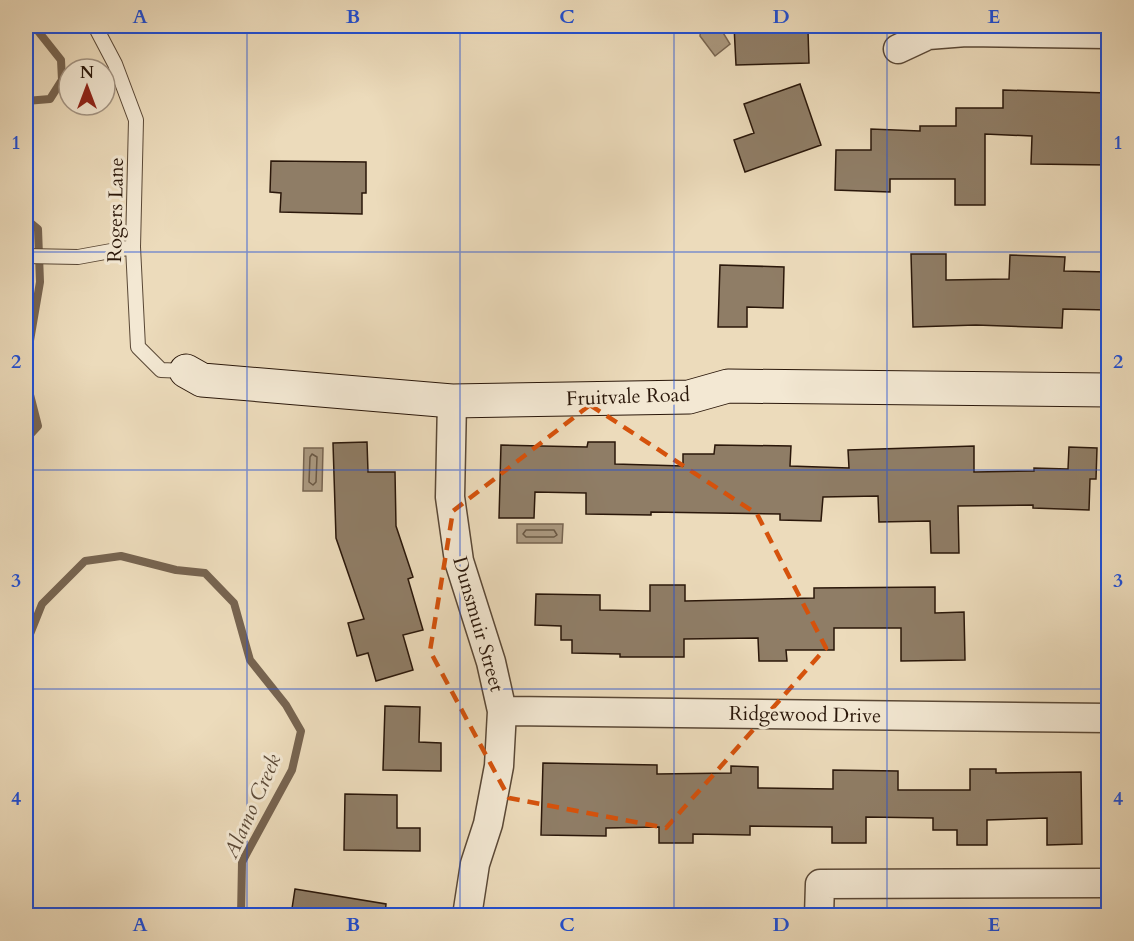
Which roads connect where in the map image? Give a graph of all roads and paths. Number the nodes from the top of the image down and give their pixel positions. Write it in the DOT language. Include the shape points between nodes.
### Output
graph roads {
  1 [pos="95,26"];
  2 [pos="1108,34"];
  3 [pos="898,49"];
  4 [pos="133,247"];
  5 [pos="26,256"];
  6 [pos="186,371"];
  7 [pos="1108,390"];
  8 [pos="452,401"];
  9 [pos="502,711"];
  10 [pos="1108,718"];
  11 [pos="1108,883"];
  12 [pos="467,915"];
  13 [pos="819,915"];
  1 -- 4 [label="lane, Rogers Lane" via="115,64 136,120"];
  2 -- 3 [label="street" via="966,32 928,35"];
  4 -- 5 [label="lane" via="78,257"];
  4 -- 6 [label="lane, Rogers Lane" via="138,347 161,370"];
  6 -- 8 [label="street, Fruitvale Road" via="202,380"];
  7 -- 8 [label="street, Fruitvale Road" via="728,386 689,397"];
  8 -- 9 [label="street, Dunsmuir Street" via="450,497 459,561"];
  9 -- 10 [label="street, Ridgewood Drive"];
  9 -- 12 [label="street, Dunsmuir Street" via="499,766"];
  11 -- 13 [label="street" via="820,884"];
}
